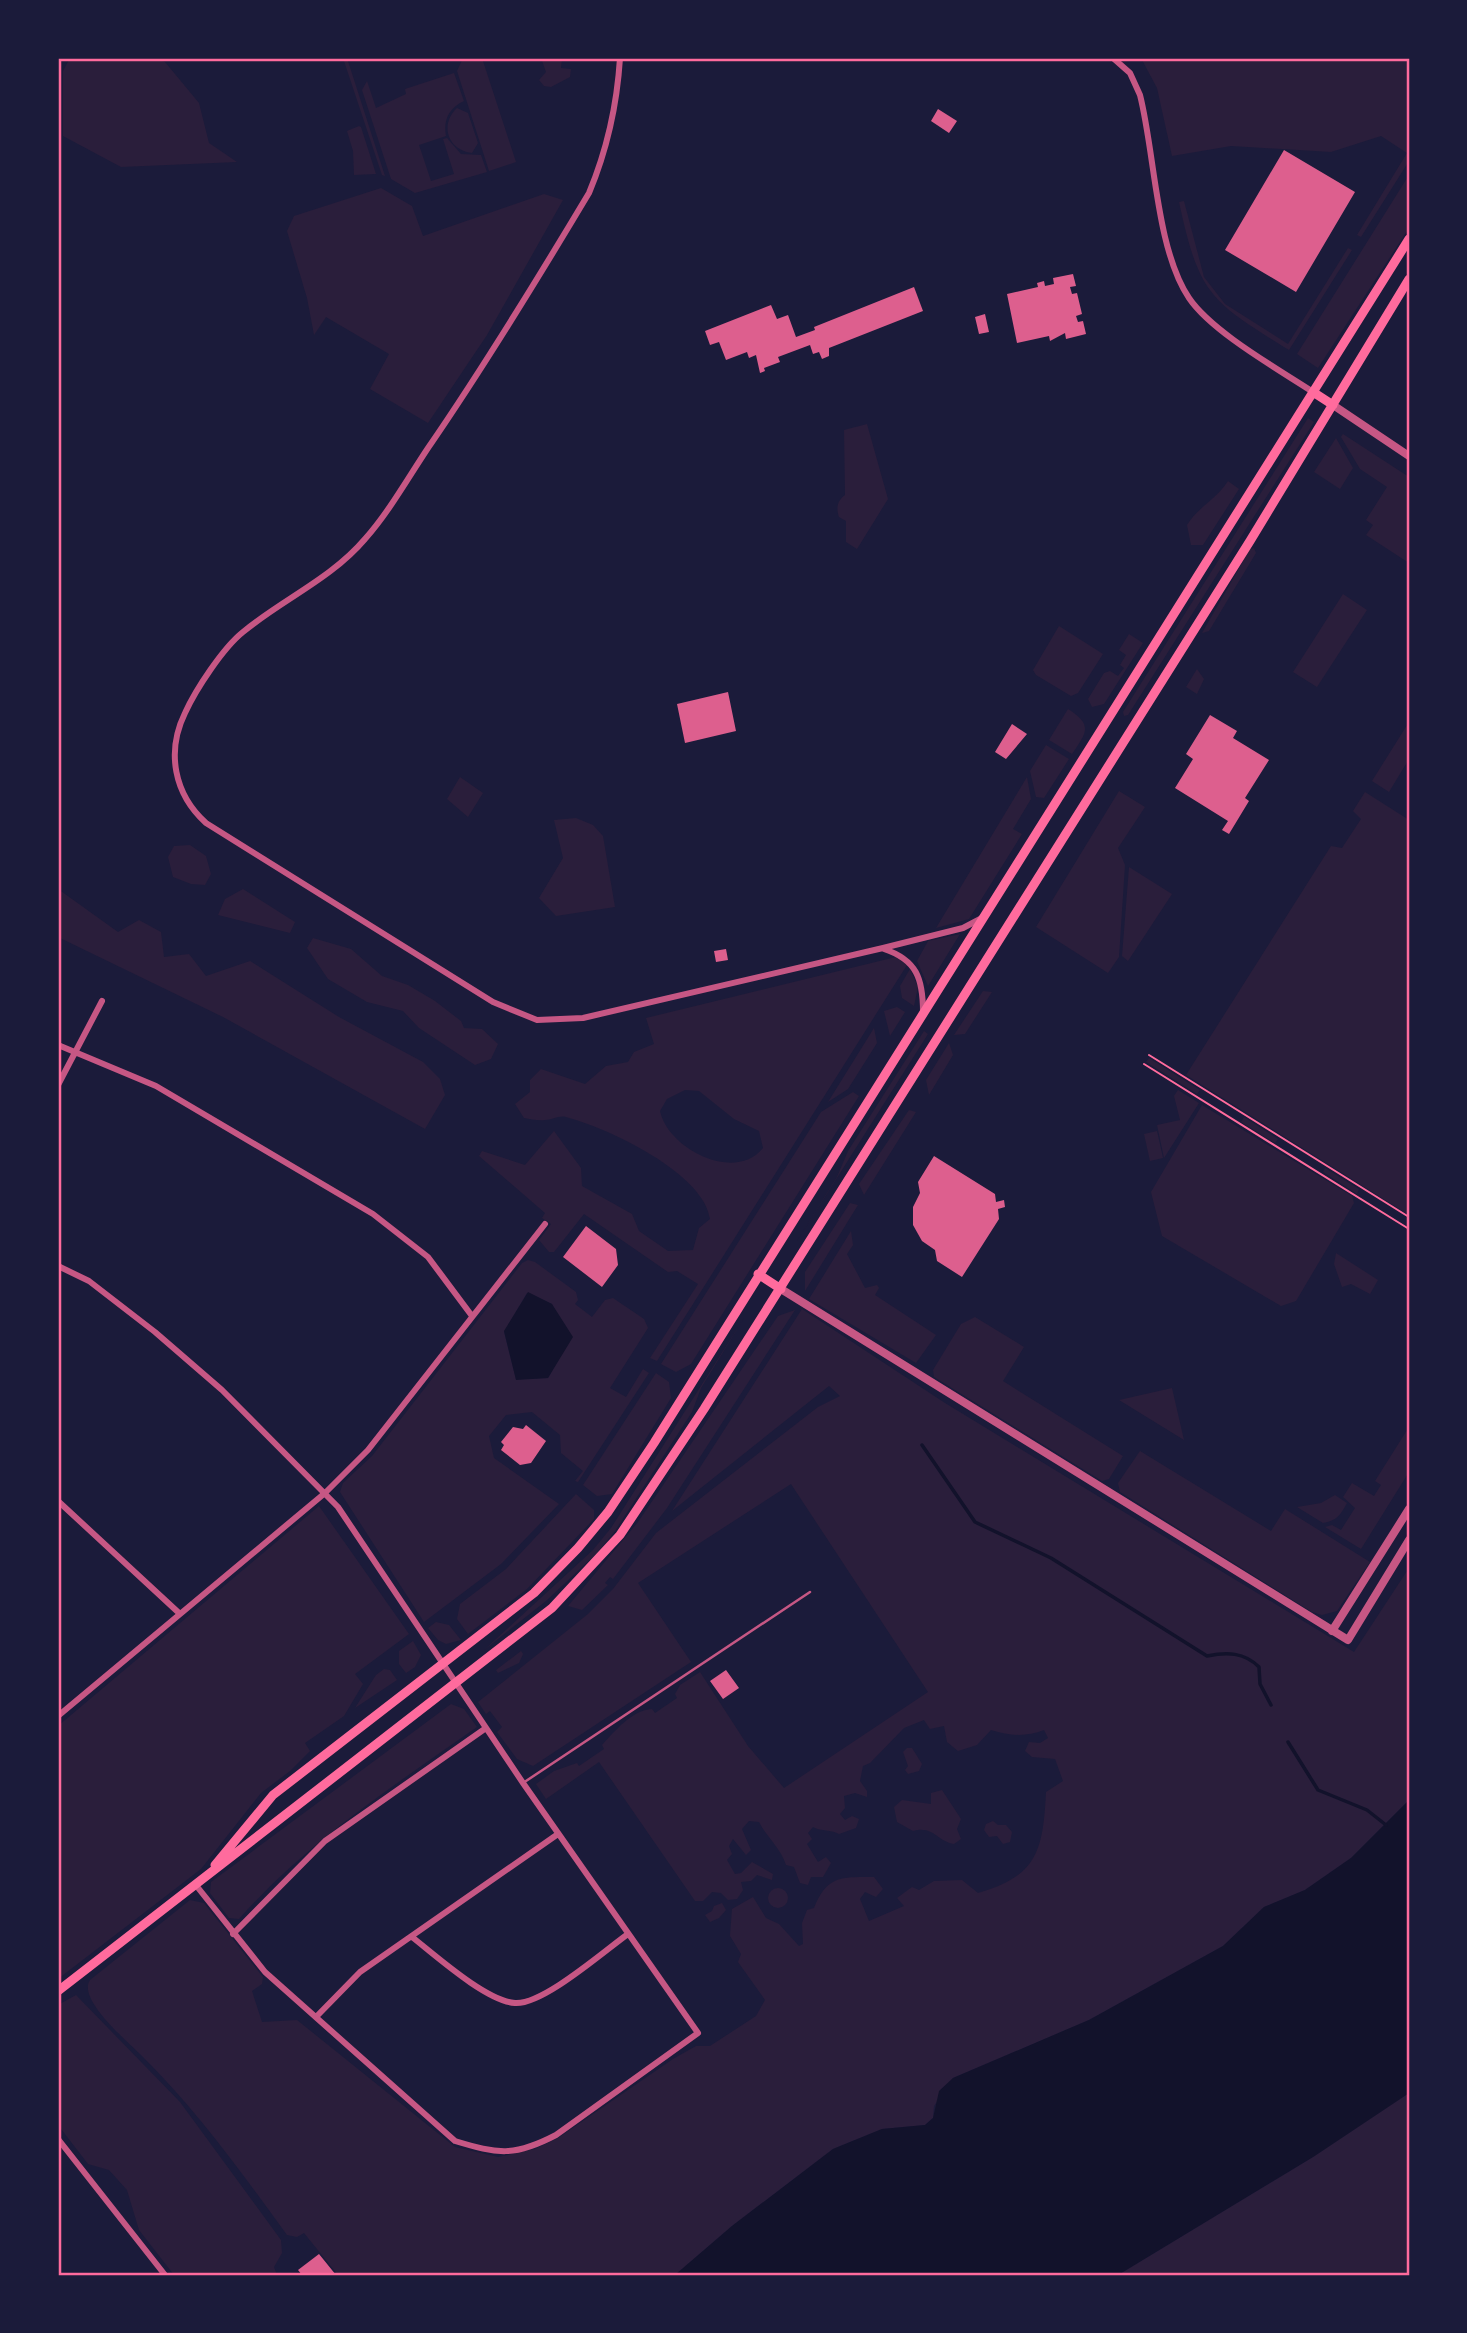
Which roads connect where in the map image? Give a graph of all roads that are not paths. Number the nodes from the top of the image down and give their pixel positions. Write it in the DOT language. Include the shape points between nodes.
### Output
graph roads {
  1 [pos="620,58"];
  2 [pos="1113,58"];
  3 [pos="1409,239"];
  4 [pos="1409,279"];
  5 [pos="1313,393"];
  6 [pos="1333,405"];
  7 [pos="1409,456"];
  8 [pos="982,918"];
  9 [pos="883,948"];
  10 [pos="102,1001"];
  11 [pos="923,1012"];
  12 [pos="58,1045"];
  13 [pos="75,1052"];
  14 [pos="58,1085"];
  15 [pos="545,1224"];
  16 [pos="58,1266"];
  17 [pos="758,1274"];
  18 [pos="781,1289"];
  19 [pos="472,1315"];
  20 [pos="325,1493"];
  21 [pos="58,1501"];
  22 [pos="1409,1508"];
  23 [pos="1409,1540"];
  24 [pos="810,1592"];
  25 [pos="179,1613"];
  26 [pos="1332,1630"];
  27 [pos="443,1664"];
  28 [pos="456,1684"];
  29 [pos="58,1716"];
  30 [pos="486,1728"];
  31 [pos="523,1783"];
  32 [pos="558,1833"];
  33 [pos="195,1884"];
  34 [pos="233,1934"];
  35 [pos="628,1934"];
  36 [pos="412,1937"];
  37 [pos="58,1991"];
  38 [pos="316,2017"];
  39 [pos="58,2139"];
  40 [pos="165,2275"];
  1 -- 9 [label="street" via="614,113 589,193 495,351 354,552 228,648 185,712 176,739 176,778 194,813 206,823 493,1002 537,1020 583,1018"];
  2 -- 5 [label="street" via="1130,73 1140,95 1174,268 1190,300 1215,325"];
  3 -- 5 [label="main road"];
  4 -- 6 [label="main road"];
  5 -- 6 [label="main road"];
  5 -- 8 [label="main road"];
  6 -- 7 [label="street"];
  6 -- 18 [label="main road"];
  8 -- 9 [label="street" via="963,928"];
  8 -- 11 [label="main road"];
  9 -- 11 [label="street" via="900,954 919,974"];
  10 -- 13 [label="street"];
  11 -- 17 [label="main road"];
  12 -- 13 [label="street"];
  13 -- 14 [label="street"];
  13 -- 19 [label="street" via="156,1086 373,1214 428,1257"];
  15 -- 19 [label="street"];
  16 -- 20 [label="street" via="89,1280 155,1332 222,1390"];
  17 -- 18 [label="main road"];
  17 -- 27 [label="main road" via="608,1512 534,1593"];
  18 -- 26 [label="street"];
  18 -- 28 [label="main road" via="602,1558 552,1608"];
  19 -- 20 [label="street" via="368,1450"];
  20 -- 25 [label="street"];
  20 -- 27 [label="street" via="348,1519"];
  21 -- 25 [label="street"];
  22 -- 26 [label="street"];
  23 -- 26 [label="street" via="1348,1640"];
  24 -- 31 [label="lane"];
  25 -- 29 [label="street"];
  27 -- 28 [label="street"];
  27 -- 33 [label="main road" via="273,1795"];
  28 -- 30 [label="street"];
  28 -- 33 [label="main road"];
  30 -- 31 [label="street"];
  30 -- 34 [label="street" via="325,1841"];
  31 -- 32 [label="street"];
  32 -- 35 [label="street"];
  32 -- 36 [label="street"];
  33 -- 34 [label="street"];
  33 -- 37 [label="main road"];
  34 -- 38 [label="street" via="265,1972"];
  35 -- 36 [label="street" via="523,2003 512,2003 479,1987"];
  35 -- 38 [label="street" via="698,2033 534,2146 494,2153 454,2141"];
  36 -- 38 [label="street" via="360,1972"];
  39 -- 40 [label="street"];
}
